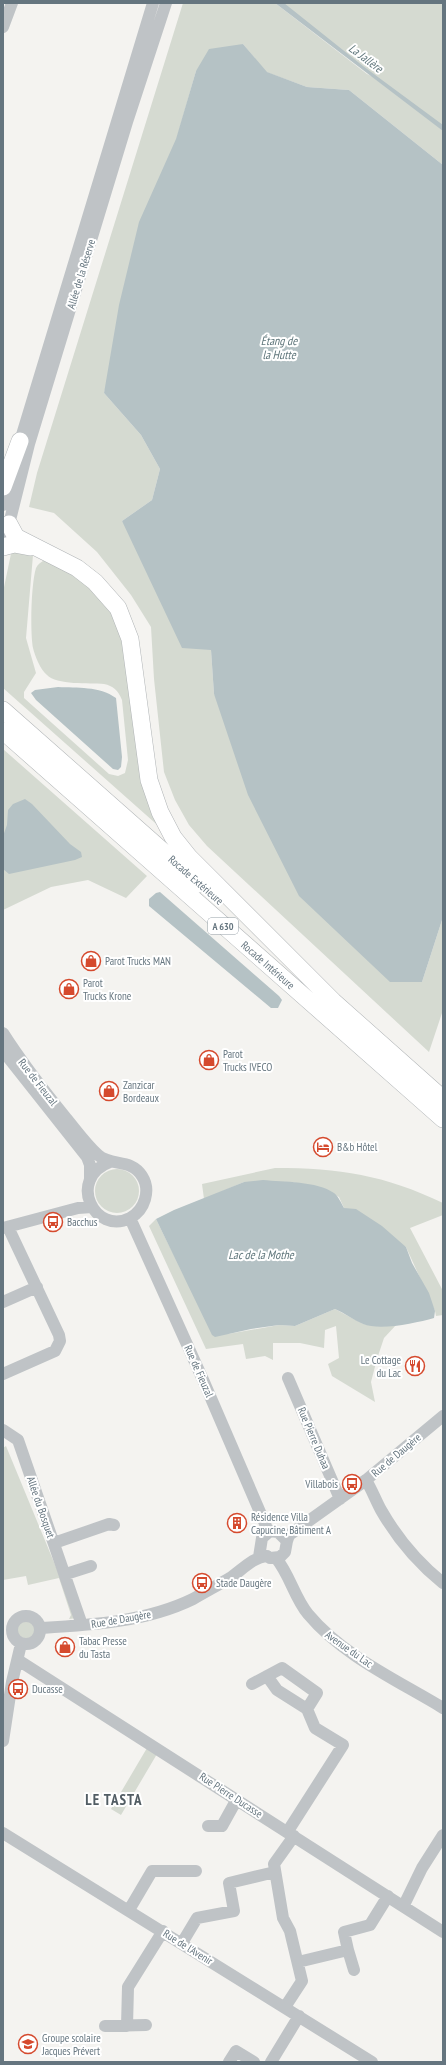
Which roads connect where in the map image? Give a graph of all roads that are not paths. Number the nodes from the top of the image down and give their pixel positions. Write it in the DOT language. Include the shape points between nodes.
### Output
graph roads {
  1 [pos="153,3"];
  2 [pos="166,3"];
  3 [pos="11,4"];
  4 [pos="3,27"];
  5 [pos="20,442"];
  6 [pos="3,487"];
  7 [pos="3,505"];
  8 [pos="9,524"];
  9 [pos="3,548"];
  10 [pos="38,548"];
  11 [pos="3,710"];
  12 [pos="3,731"];
  13 [pos="333,1001"];
  14 [pos="3,1033"];
  15 [pos="3,1051"];
  16 [pos="441,1097"];
  17 [pos="443,1119"];
  18 [pos="110,1162"];
  19 [pos="90,1178"];
  20 [pos="92,1207"];
  21 [pos="130,1218"];
  22 [pos="6,1227"];
  23 [pos="37,1287"];
  24 [pos="3,1302"];
  25 [pos="3,1374"];
  26 [pos="288,1378"];
  27 [pos="443,1416"];
  28 [pos="3,1430"];
  29 [pos="366,1480"];
  30 [pos="340,1499"];
  31 [pos="114,1525"];
  32 [pos="277,1533"];
  33 [pos="54,1543"];
  34 [pos="271,1557"];
  35 [pos="91,1566"];
  36 [pos="66,1574"];
  37 [pos="443,1583"];
  38 [pos="82,1625"];
  39 [pos="40,1628"];
  40 [pos="7,1630"];
  41 [pos="21,1644"];
  42 [pos="18,1660"];
  43 [pos="267,1676"];
  44 [pos="252,1684"];
  45 [pos="7,1686"];
  46 [pos="443,1708"];
  47 [pos="307,1709"];
  48 [pos="3,1737"];
  49 [pos="3,1740"];
  50 [pos="237,1799"];
  51 [pos="208,1826"];
  52 [pos="3,1833"];
  53 [pos="291,1834"];
  54 [pos="443,1835"];
  55 [pos="196,1871"];
  56 [pos="275,1872"];
  57 [pos="388,1896"];
  58 [pos="404,1905"];
  59 [pos="129,1910"];
  60 [pos="163,1931"];
  61 [pos="443,1932"];
  62 [pos="182,1943"];
  63 [pos="348,1950"];
  64 [pos="298,1962"];
  65 [pos="354,1970"];
  66 [pos="285,2007"];
  67 [pos="299,2016"];
  68 [pos="146,2025"];
  69 [pos="105,2026"];
  70 [pos="127,2026"];
  71 [pos="229,2062"];
  72 [pos="254,2062"];
  73 [pos="271,2062"];
  74 [pos="372,2062"];
  1 -- 5 [label="street, Allée de la Réserve"];
  2 -- 8 [label="street, Allée de la Réserve" via="38,414"];
  3 -- 4 [label="street"];
  5 -- 6 [label="highway"];
  5 -- 7 [label="street, Allée de la Réserve"];
  8 -- 9 [label="street, Allée de la Réserve"];
  8 -- 10 [label="highway" via="16,537"];
  9 -- 10 [label="highway" via="14,544"];
  10 -- 13 [label="highway" via="72,565 95,582 118,608 126,625 149,780 160,812 173,837 189,857"];
  11 -- 13 [label="highway, Rocade Extérieure / A 630"];
  12 -- 17 [label="highway, Rocade Intérieure / A 630"];
  13 -- 16 [label="highway, Rocade Extérieure / A 630"];
  14 -- 18 [label="street, Rue de Fieuzal" via="38,1083 94,1152"];
  15 -- 19 [label="street, Rue de Fieuzal" via="87,1157"];
  18 -- 19 [label="street" via="98,1168"];
  18 -- 21 [label="street, Rue de Fieuzal" via="122,1162 136,1169 146,1186 143,1204"];
  19 -- 20 [label="street, Rue de Fieuzal" via="87,1193"];
  20 -- 21 [label="street" via="98,1214 113,1221"];
  20 -- 22 [label="street" via="78,1208"];
  21 -- 32 [label="street, Rue de Fieuzal" via="204,1382"];
  22 -- 23 [label="street"];
  23 -- 24 [label="street"];
  23 -- 25 [label="street" via="59,1335 58,1346 50,1353"];
  26 -- 30 [label="street, Rue Pierre Duhaa"];
  27 -- 29 [label="street, Rue de Daugère"];
  28 -- 33 [label="street, Allée du Bosquet" via="18,1440"];
  29 -- 30 [label="street, Rue de Daugère"];
  29 -- 37 [label="street" via="398,1538 430,1573"];
  30 -- 32 [label="street, Rue de Daugère"];
  31 -- 33 [label="street" via="109,1524"];
  32 -- 34 [label="street" via="287,1549"];
  32 -- 34 [label="street" via="262,1538"];
  33 -- 36 [label="street, Allée du Bosquet"];
  34 -- 38 [label="street, Rue de Daugère" via="171,1608 147,1616"];
  34 -- 46 [label="street, Avenue du Lac" via="320,1627 359,1657"];
  35 -- 36 [label="street"];
  36 -- 38 [label="street, Allée du Bosquet"];
  38 -- 39 [label="street, Rue de Daugère"];
  39 -- 40 [label="street" via="32,1617 22,1616"];
  39 -- 41 [label="street" via="33,1642"];
  40 -- 41 [label="street"];
  41 -- 42 [label="street"];
  42 -- 45 [label="street"];
  42 -- 50 [label="street, Rue Pierre Ducasse"];
  43 -- 44 [label="street"];
  43 -- 47 [label="street" via="277,1690"];
  43 -- 47 [label="street" via="282,1668 317,1693"];
  45 -- 48 [label="street"];
  47 -- 53 [label="street" via="315,1728 343,1745"];
  48 -- 49 [label="street"];
  50 -- 51 [label="street" via="222,1826"];
  50 -- 53 [label="street, Rue Pierre Ducasse"];
  52 -- 59 [label="street, Rue de l'Avenir"];
  53 -- 56 [label="street" via="274,1864"];
  53 -- 57 [label="street, Rue Pierre Ducasse"];
  54 -- 58 [label="street" via="422,1868"];
  55 -- 59 [label="street" via="152,1871"];
  56 -- 62 [label="street" via="228,1883 234,1910 197,1918"];
  56 -- 64 [label="street" via="283,1918 290,1931"];
  57 -- 58 [label="street, Rue Pierre Ducasse"];
  57 -- 63 [label="street" via="370,1925 344,1932"];
  58 -- 61 [label="street, Rue Pierre Ducasse"];
  59 -- 60 [label="street, Rue de l'Avenir"];
  60 -- 62 [label="street, Rue de l'Avenir"];
  60 -- 70 [label="street" via="128,1987"];
  62 -- 66 [label="street, Rue de l'Avenir"];
  63 -- 64 [label="street"];
  63 -- 65 [label="street"];
  64 -- 66 [label="street" via="302,1981"];
  66 -- 67 [label="street, Rue de l'Avenir"];
  67 -- 73 [label="street"];
  67 -- 74 [label="street, Rue de l'Avenir"];
  68 -- 70 [label="street"];
  69 -- 70 [label="street"];
  71 -- 72 [label="street" via="236,2051"];
}
